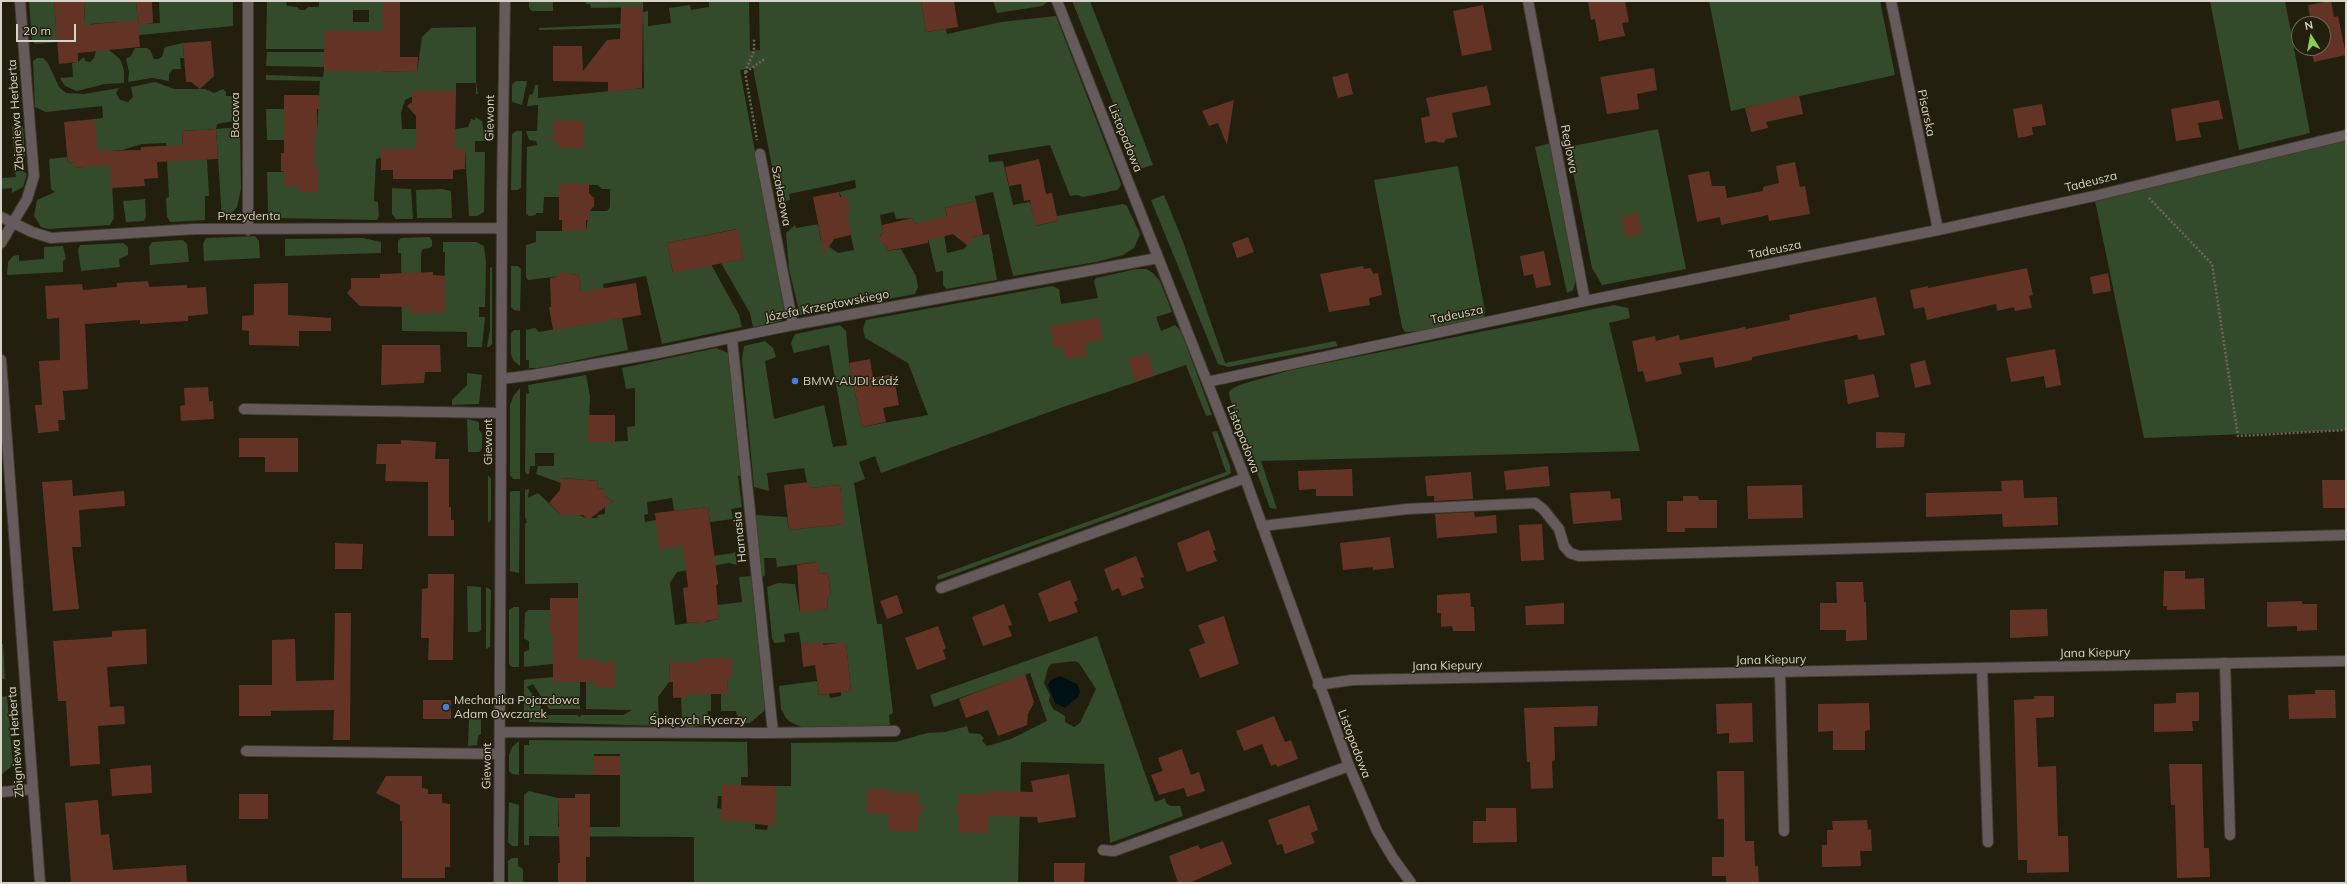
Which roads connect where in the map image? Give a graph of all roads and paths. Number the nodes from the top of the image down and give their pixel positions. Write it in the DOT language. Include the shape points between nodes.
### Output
graph roads {
  1 [pos="20,1"];
  2 [pos="248,1"];
  3 [pos="505,1"];
  4 [pos="1057,1"];
  5 [pos="1528,1"];
  6 [pos="1891,1"];
  7 [pos="754,39"];
  8 [pos="766,58"];
  9 [pos="745,72"];
  10 [pos="2346,135"];
  11 [pos="760,154"];
  12 [pos="2136,185"];
  13 [pos="1,217"];
  14 [pos="13,223"];
  15 [pos="502,228"];
  16 [pos="248,230"];
  17 [pos="1938,230"];
  18 [pos="1,243"];
  19 [pos="1158,258"];
  20 [pos="1585,301"];
  21 [pos="793,324"];
  22 [pos="732,339"];
  23 [pos="1,360"];
  24 [pos="501,378"];
  25 [pos="1207,382"];
  26 [pos="244,410"];
  27 [pos="501,413"];
  28 [pos="2346,430"];
  29 [pos="1245,478"];
  30 [pos="1262,526"];
  31 [pos="2346,535"];
  32 [pos="941,588"];
  33 [pos="2346,661"];
  34 [pos="2225,663"];
  35 [pos="1982,668"];
  36 [pos="1780,672"];
  37 [pos="1318,685"];
  38 [pos="895,731"];
  39 [pos="500,732"];
  40 [pos="773,733"];
  41 [pos="246,751"];
  42 [pos="500,754"];
  43 [pos="1348,766"];
  44 [pos="33,789"];
  45 [pos="1,792"];
  46 [pos="1784,831"];
  47 [pos="2230,835"];
  48 [pos="1988,842"];
  49 [pos="1103,850"];
  50 [pos="40,883"];
  51 [pos="499,883"];
  52 [pos="1411,883"];
  1 -- 14 [label="street, Zbigniewa Herberta" via="34,176 28,199"];
  2 -- 16 [label="street, Bacowa"];
  3 -- 15 [label="street, Giewont"];
  4 -- 19 [label="street, Listopadowa"];
  5 -- 20 [label="street, Reglowa"];
  6 -- 17 [label="street, Pisarska"];
  7 -- 9 [label="path" via="754,51"];
  8 -- 9 [label="path"];
  9 -- 11 [label="path, Szałasowa"];
  10 -- 12 [label="street, Tadeusza"];
  11 -- 21 [label="street, Szałasowa"];
  12 -- 17 [label="street, Tadeusza"];
  12 -- 28 [label="path" via="2212,264 2238,436"];
  13 -- 14 [label="street, Prezydenta"];
  14 -- 16 [label="street, Prezydenta" via="51,238 150,230"];
  14 -- 18 [label="street, Zbigniewa Herberta"];
  15 -- 16 [label="street, Prezydenta"];
  15 -- 24 [label="street, Giewont"];
  17 -- 20 [label="street, Tadeusza"];
  19 -- 21 [label="street, Józefa Krzeptowskiego"];
  19 -- 25 [label="street, Listopadowa"];
  20 -- 25 [label="street, Tadeusza"];
  21 -- 22 [label="street, Józefa Krzeptowskiego"];
  22 -- 24 [label="street, Józefa Krzeptowskiego" via="533,375"];
  22 -- 40 [label="street, Harnasia"];
  23 -- 44 [label="street, Zbigniewa Herberta"];
  24 -- 27 [label="street, Giewont"];
  25 -- 29 [label="street, Listopadowa"];
  26 -- 27 [label="street"];
  27 -- 39 [label="street, Giewont"];
  29 -- 30 [label="street, Listopadowa"];
  29 -- 32 [label="street"];
  30 -- 31 [label="street" via="1406,509 1535,503 1559,529 1564,546 1570,553 1578,556"];
  30 -- 37 [label="street, Listopadowa"];
  33 -- 34 [label="street, Jana Kiepury"];
  34 -- 35 [label="street, Jana Kiepury"];
  34 -- 47 [label="street"];
  35 -- 36 [label="street, Jana Kiepury"];
  35 -- 48 [label="street"];
  36 -- 37 [label="street, Jana Kiepury" via="1352,680"];
  36 -- 46 [label="street"];
  37 -- 43 [label="street, Listopadowa"];
  38 -- 40 [label="street, Śpiących Rycerzy"];
  39 -- 40 [label="street, Śpiących Rycerzy"];
  39 -- 42 [label="street, Giewont"];
  41 -- 42 [label="street"];
  42 -- 51 [label="street, Giewont"];
  43 -- 49 [label="street" via="1114,851"];
  43 -- 52 [label="street, Listopadowa" via="1377,831"];
  44 -- 45 [label="street"];
  44 -- 50 [label="street, Zbigniewa Herberta"];
}
